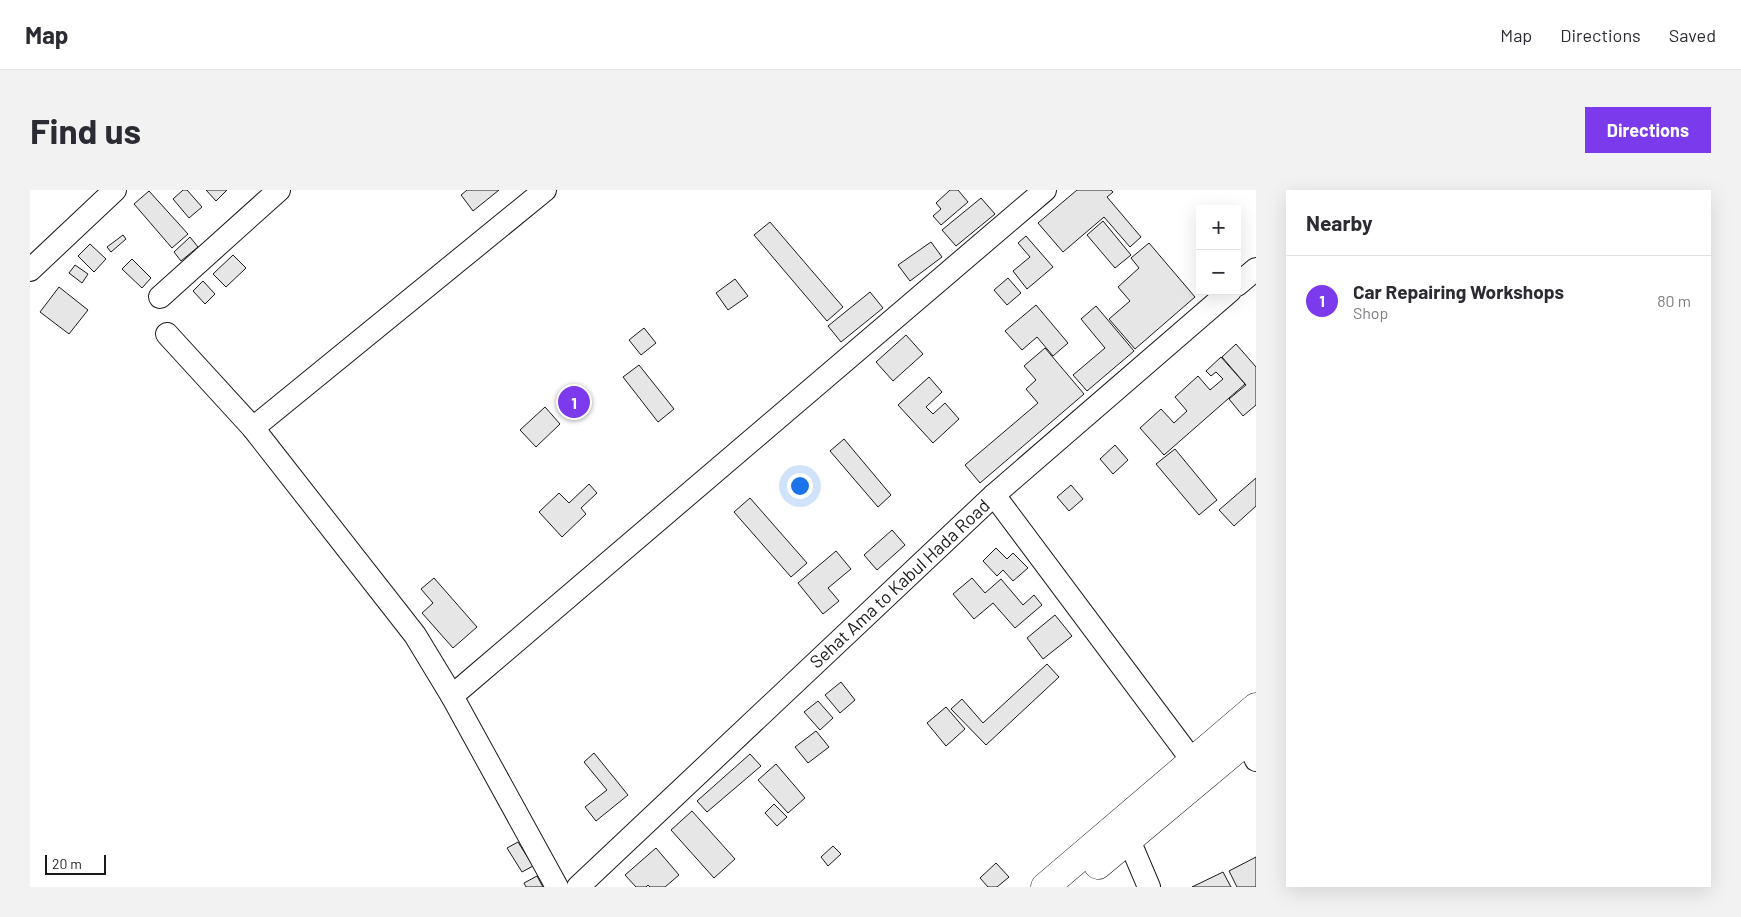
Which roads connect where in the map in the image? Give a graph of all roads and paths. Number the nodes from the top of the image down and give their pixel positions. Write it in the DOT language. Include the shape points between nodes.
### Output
graph roads {
  1 [pos="115,190"];
  2 [pos="279,190"];
  3 [pos="545,190"];
  4 [pos="1045,190"];
  5 [pos="1256,269"];
  6 [pos="30,270"];
  7 [pos="1241,282"];
  8 [pos="1225,295"];
  9 [pos="160,297"];
  10 [pos="167,334"];
  11 [pos="254,428"];
  12 [pos="994,495"];
  13 [pos="452,696"];
  14 [pos="1256,707"];
  15 [pos="1253,745"];
  16 [pos="1192,760"];
  17 [pos="1123,832"];
  18 [pos="557,887"];
  19 [pos="578,887"];
  20 [pos="1045,887"];
  21 [pos="1072,887"];
  22 [pos="1149,887"];
  1 -- 6 [label="street"];
  2 -- 9 [label="street"];
  3 -- 11 [label="street"];
  4 -- 13 [label="street"];
  5 -- 7 [label="street"];
  8 -- 12 [label="street, Sehat Ama to Kabul Hada Road"];
  10 -- 11 [label="street"];
  11 -- 13 [label="street" via="415,635"];
  12 -- 16 [label="street"];
  12 -- 19 [label="street, Sehat Ama to Kabul Hada Road"];
  13 -- 18 [label="street"];
  14 -- 16 [label="main road"];
  15 -- 17 [label="main road"];
  16 -- 17 [label="main road"];
  17 -- 20 [label="main road"];
  17 -- 21 [label="main road"];
  17 -- 22 [label="street"];
}
